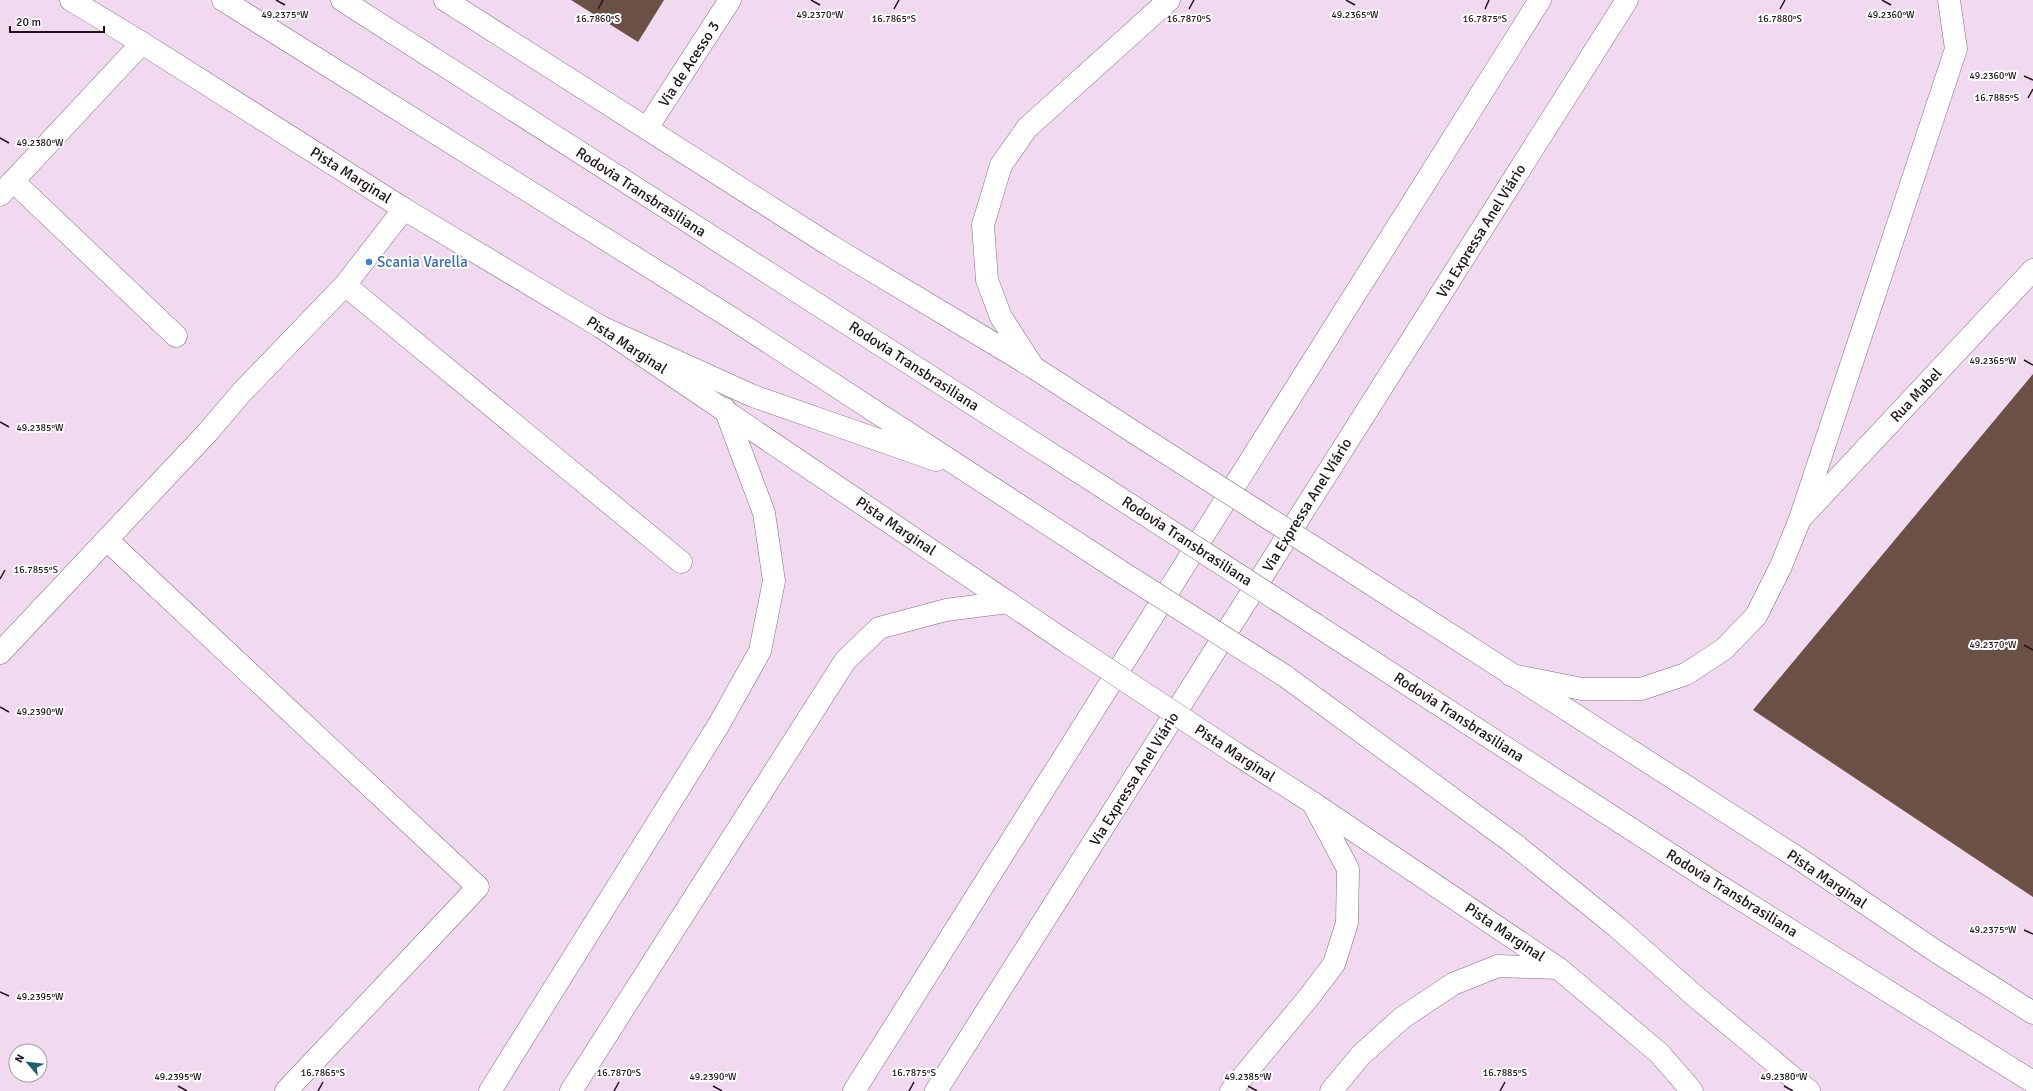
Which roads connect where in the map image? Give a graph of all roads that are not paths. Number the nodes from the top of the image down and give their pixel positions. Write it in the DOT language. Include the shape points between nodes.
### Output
graph roads {
  1 [pos="71,0"];
  2 [pos="223,0"];
  3 [pos="342,0"];
  4 [pos="445,0"];
  5 [pos="730,0"];
  6 [pos="1170,0"];
  7 [pos="1540,0"];
  8 [pos="1627,0"];
  9 [pos="1949,0"];
  10 [pos="142,43"];
  11 [pos="647,128"];
  12 [pos="7,188"];
  13 [pos="404,209"];
  14 [pos="2033,270"];
  15 [pos="345,285"];
  16 [pos="601,327"];
  17 [pos="176,336"];
  18 [pos="1033,367"];
  19 [pos="725,409"];
  20 [pos="968,472"];
  21 [pos="1800,520"];
  22 [pos="108,540"];
  23 [pos="681,562"];
  24 [pos="1008,602"];
  25 [pos="0,653"];
  26 [pos="1511,675"];
  27 [pos="1314,803"];
  28 [pos="1558,968"];
  29 [pos="2033,1013"];
  30 [pos="2033,1082"];
  31 [pos="286,1091"];
  32 [pos="490,1091"];
  33 [pos="571,1091"];
  34 [pos="854,1091"];
  35 [pos="936,1091"];
  36 [pos="1231,1091"];
  37 [pos="1331,1091"];
  38 [pos="1692,1091"];
  39 [pos="1809,1091"];
  1 -- 10 [label="main road, Pista Marginal"];
  2 -- 20 [label="main road" via="733,319"];
  3 -- 30 [label="main road, Rodovia Transbrasiliana, bridge" via="1710,880"];
  4 -- 11 [label="main road, Pista Marginal"];
  5 -- 11 [label="main road, Via de Acesso 3"];
  6 -- 18 [label="main road" via="1027,128 1001,164 982,225 987,280 1001,317"];
  7 -- 34 [label="main road"];
  8 -- 35 [label="main road, Via Expressa Anel Viário"];
  9 -- 21 [label="main road" via="1956,48"];
  10 -- 12 [label="main road"];
  10 -- 13 [label="main road, Pista Marginal"];
  11 -- 18 [label="main road, Pista Marginal" via="831,246"];
  12 -- 17 [label="main road"];
  13 -- 15 [label="main road"];
  13 -- 16 [label="main road, Pista Marginal"];
  14 -- 21 [label="main road, Rua Mabel"];
  15 -- 22 [label="main road" via="242,392"];
  15 -- 23 [label="main road"];
  16 -- 19 [label="main road, Pista Marginal"];
  16 -- 20 [label="main road" via="753,396"];
  18 -- 26 [label="main road, Pista Marginal, bridge"];
  19 -- 24 [label="main road, Pista Marginal"];
  19 -- 32 [label="main road" via="764,513 774,581 760,651 718,726"];
  20 -- 39 [label="main road, bridge" via="1285,676 1513,843"];
  21 -- 26 [label="main road" via="1756,616 1724,649 1686,674 1641,689 1582,689"];
  22 -- 25 [label="main road"];
  22 -- 31 [label="main road" via="478,887"];
  24 -- 27 [label="main road, Pista Marginal, bridge" via="1068,644"];
  24 -- 33 [label="main road" via="946,610 879,628 845,661"];
  26 -- 29 [label="main road, Pista Marginal" via="1804,862"];
  27 -- 28 [label="main road, Pista Marginal"];
  27 -- 36 [label="main road" via="1348,869 1347,923 1334,964"];
  28 -- 37 [label="main road" via="1498,966 1453,984 1402,1018 1361,1055"];
  28 -- 38 [label="main road, Pista Marginal" via="1658,1053"];
}
